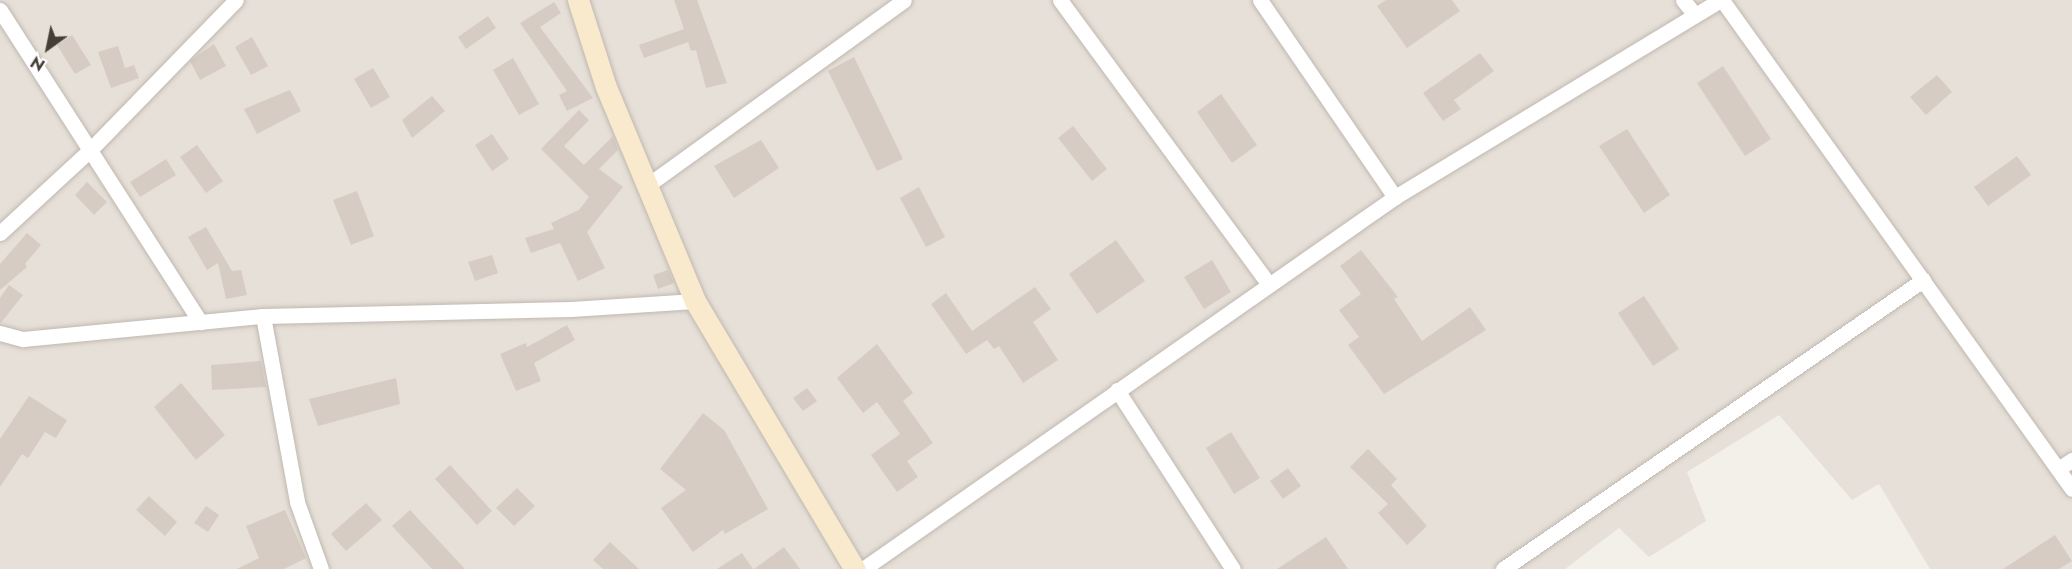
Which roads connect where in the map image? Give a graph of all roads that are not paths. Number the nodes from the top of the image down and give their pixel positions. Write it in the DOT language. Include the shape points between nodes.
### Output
graph roads {
  1 [pos="236,0"];
  2 [pos="578,0"];
  3 [pos="904,0"];
  4 [pos="1060,0"];
  5 [pos="1260,0"];
  6 [pos="1683,0"];
  7 [pos="1721,0"];
  8 [pos="0,10"];
  9 [pos="1695,15"];
  10 [pos="90,150"];
  11 [pos="645,187"];
  12 [pos="1395,197"];
  13 [pos="0,233"];
  14 [pos="1923,280"];
  15 [pos="1269,285"];
  16 [pos="695,301"];
  17 [pos="263,316"];
  18 [pos="200,322"];
  19 [pos="0,333"];
  20 [pos="1117,390"];
  21 [pos="2072,460"];
  22 [pos="2058,469"];
  23 [pos="2072,489"];
  24 [pos="321,569"];
  25 [pos="855,569"];
  26 [pos="863,569"];
  27 [pos="1233,569"];
  28 [pos="1503,569"];
  1 -- 10 [label="street"];
  2 -- 11 [label="main road"];
  3 -- 11 [label="street"];
  4 -- 15 [label="street"];
  5 -- 12 [label="street"];
  6 -- 9 [label="street"];
  7 -- 9 [label="street"];
  7 -- 14 [label="street"];
  8 -- 10 [label="street"];
  9 -- 12 [label="street"];
  10 -- 13 [label="street"];
  10 -- 18 [label="street"];
  11 -- 16 [label="main road"];
  12 -- 15 [label="street"];
  14 -- 22 [label="street"];
  14 -- 28 [label="street"];
  15 -- 20 [label="street"];
  16 -- 17 [label="street" via="571,309"];
  16 -- 25 [label="main road"];
  17 -- 18 [label="street"];
  17 -- 24 [label="street" via="297,502"];
  18 -- 19 [label="street" via="23,339"];
  20 -- 26 [label="street"];
  20 -- 27 [label="street"];
  21 -- 22 [label="street"];
  22 -- 23 [label="street"];
}
